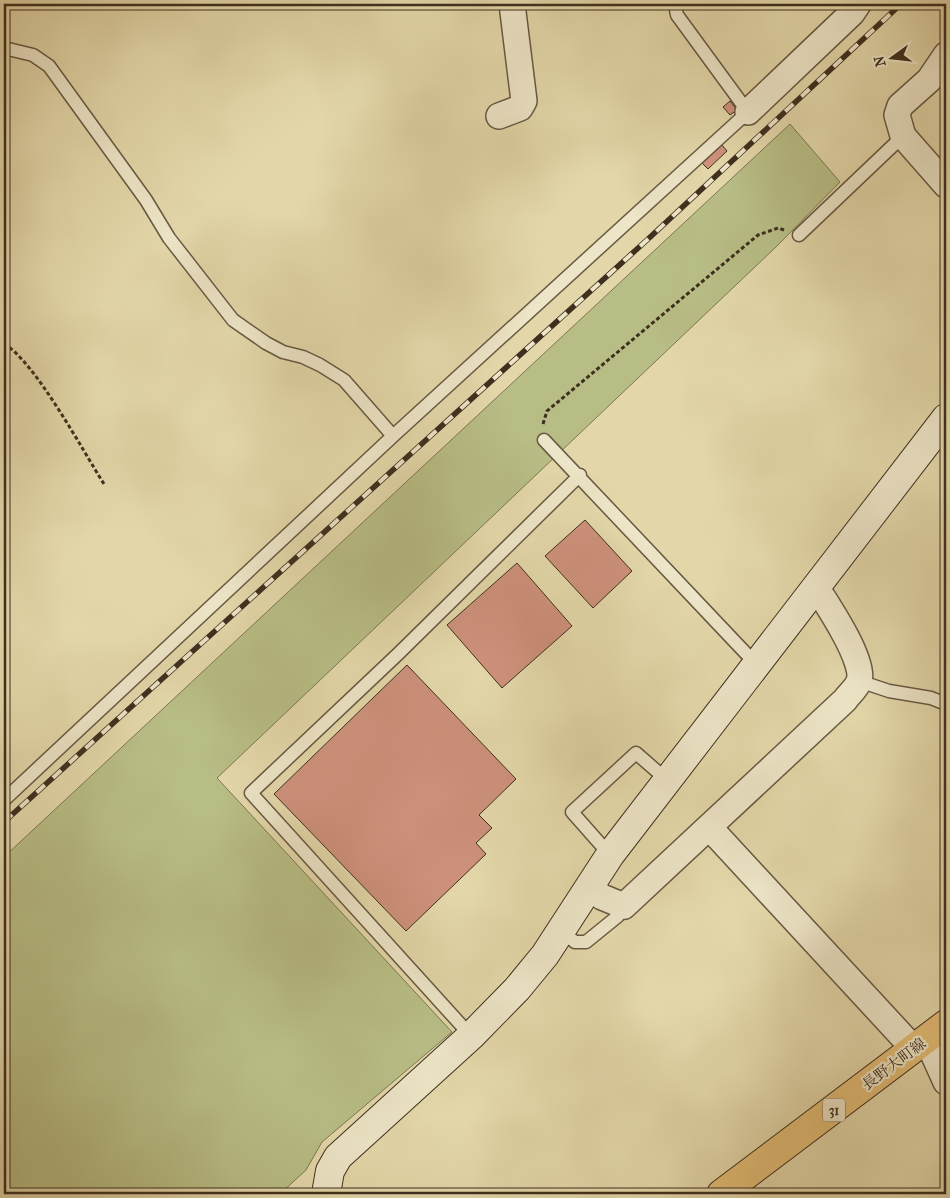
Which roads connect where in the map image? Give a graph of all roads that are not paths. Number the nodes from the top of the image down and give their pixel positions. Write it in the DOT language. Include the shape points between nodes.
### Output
graph roads {
  1 [pos="512,4"];
  2 [pos="675,4"];
  3 [pos="858,4"];
  4 [pos="4,48"];
  5 [pos="946,55"];
  6 [pos="748,112"];
  7 [pos="499,116"];
  8 [pos="903,136"];
  9 [pos="946,185"];
  10 [pos="799,235"];
  11 [pos="946,418"];
  12 [pos="393,436"];
  13 [pos="544,440"];
  14 [pos="580,475"];
  15 [pos="816,587"];
  16 [pos="756,664"];
  17 [pos="859,681"];
  18 [pos="946,704"];
  19 [pos="667,780"];
  20 [pos="4,800"];
  21 [pos="709,827"];
  22 [pos="610,855"];
  23 [pos="589,887"];
  24 [pos="624,906"];
  25 [pos="561,931"];
  26 [pos="471,1036"];
  27 [pos="929,1038"];
  28 [pos="946,1082"];
  29 [pos="323,1193"];
  30 [pos="721,1194"];
  1 -- 7 [label="street" via="524,101 520,108"];
  2 -- 6 [label="lane" via="677,15"];
  3 -- 6 [label="street"];
  4 -- 12 [label="lane" via="33,55 49,66 146,200 169,238 233,320 266,343 320,365 344,380"];
  5 -- 8 [label="street" via="929,80 900,106 897,115"];
  6 -- 12 [label="lane"];
  8 -- 9 [label="street"];
  8 -- 10 [label="lane"];
  11 -- 15 [label="street"];
  12 -- 20 [label="lane"];
  13 -- 14 [label="lane"];
  14 -- 16 [label="lane"];
  14 -- 26 [label="lane" via="251,793"];
  15 -- 16 [label="street"];
  15 -- 17 [label="street" via="833,613 859,666"];
  16 -- 19 [label="street"];
  17 -- 18 [label="lane"];
  17 -- 21 [label="street" via="845,700"];
  19 -- 22 [label="street"];
  19 -- 22 [label="lane" via="636,753 572,812"];
  21 -- 24 [label="street"];
  21 -- 27 [label="street"];
  22 -- 23 [label="street"];
  23 -- 24 [label="street" via="602,898"];
  23 -- 25 [label="street"];
  24 -- 25 [label="lane" via="618,916 586,942 575,942"];
  25 -- 26 [label="street" via="518,989"];
  26 -- 29 [label="street" via="338,1157"];
  27 -- 28 [label="street"];
  27 -- 30 [label="main road, 長野大町線 / 31"];
}
